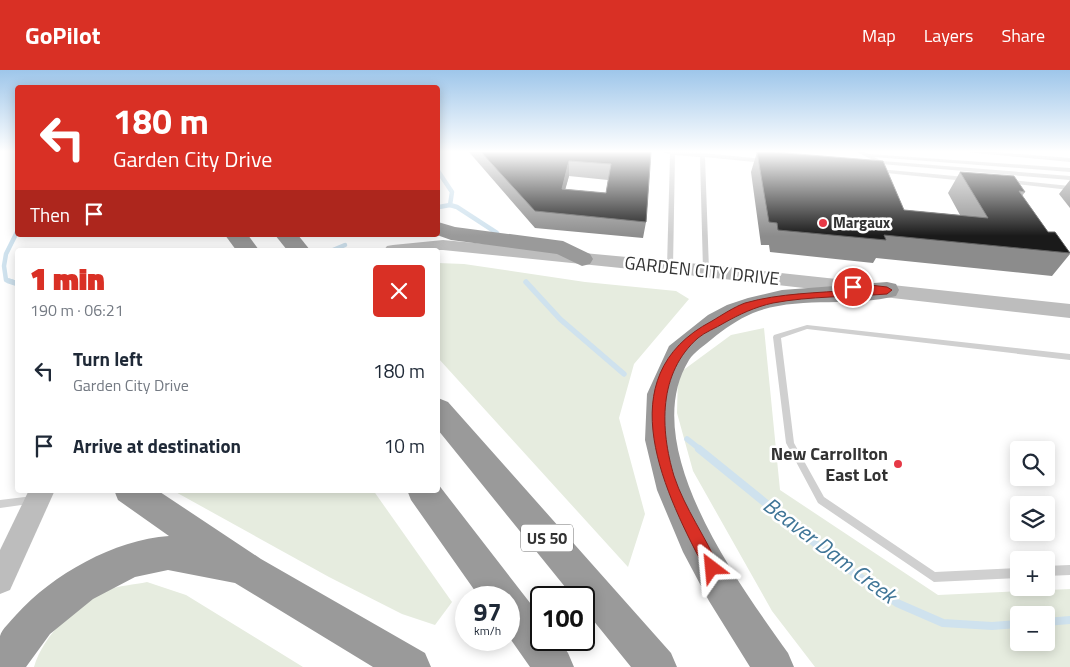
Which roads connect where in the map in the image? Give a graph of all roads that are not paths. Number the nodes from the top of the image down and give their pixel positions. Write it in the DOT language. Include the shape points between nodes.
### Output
graph roads {
  1 [pos="672,180"];
  2 [pos="703,180"];
  3 [pos="1003,182"];
  4 [pos="1070,188"];
  5 [pos="440,229"];
  6 [pos="288,237"];
  7 [pos="298,248"];
  8 [pos="413,248"];
  9 [pos="582,259"];
  10 [pos="670,266"];
  11 [pos="706,270"];
  12 [pos="887,290"];
  13 [pos="1070,311"];
  14 [pos="1070,357"];
  15 [pos="440,412"];
  16 [pos="134,493"];
  17 [pos="425,493"];
  18 [pos="39,495"];
  19 [pos="0,504"];
  20 [pos="1070,570"];
  21 [pos="248,571"];
  22 [pos="1055,571"];
  23 [pos="1010,573"];
  24 [pos="0,580"];
  25 [pos="494,586"];
  26 [pos="520,620"];
  27 [pos="3,667"];
  28 [pos="411,667"];
  29 [pos="554,667"];
  30 [pos="657,667"];
  31 [pos="774,667"];
  1 -- 10 [label="lane"];
  2 -- 11 [label="lane"];
  3 -- 4 [label="lane"];
  5 -- 9 [label="highway" via="562,248"];
  6 -- 7 [label="highway"];
  8 -- 9 [label="main road, GARDEN CITY DRIVE" via="443,245"];
  9 -- 10 [label="main road, GARDEN CITY DRIVE"];
  10 -- 11 [label="main road, GARDEN CITY DRIVE"];
  11 -- 12 [label="main road, GARDEN CITY DRIVE"];
  12 -- 13 [label="main road, GARDEN CITY DRIVE"];
  12 -- 31 [label="highway" via="774,300 740,310 708,325 685,344 670,364 660,395 657,416 660,439 668,476 681,509 704,555"];
  14 -- 23 [label="lane" via="807,327 777,337 790,443 822,500 934,577"];
  15 -- 30 [label="highway, US 50"];
  16 -- 21 [label="highway"];
  17 -- 25 [label="highway"];
  18 -- 19 [label="lane"];
  18 -- 24 [label="main road"];
  20 -- 22 [label="lane"];
  21 -- 27 [label="highway" via="168,553 126,563 66,596 38,620"];
  21 -- 28 [label="highway"];
  26 -- 29 [label="highway"];
}
